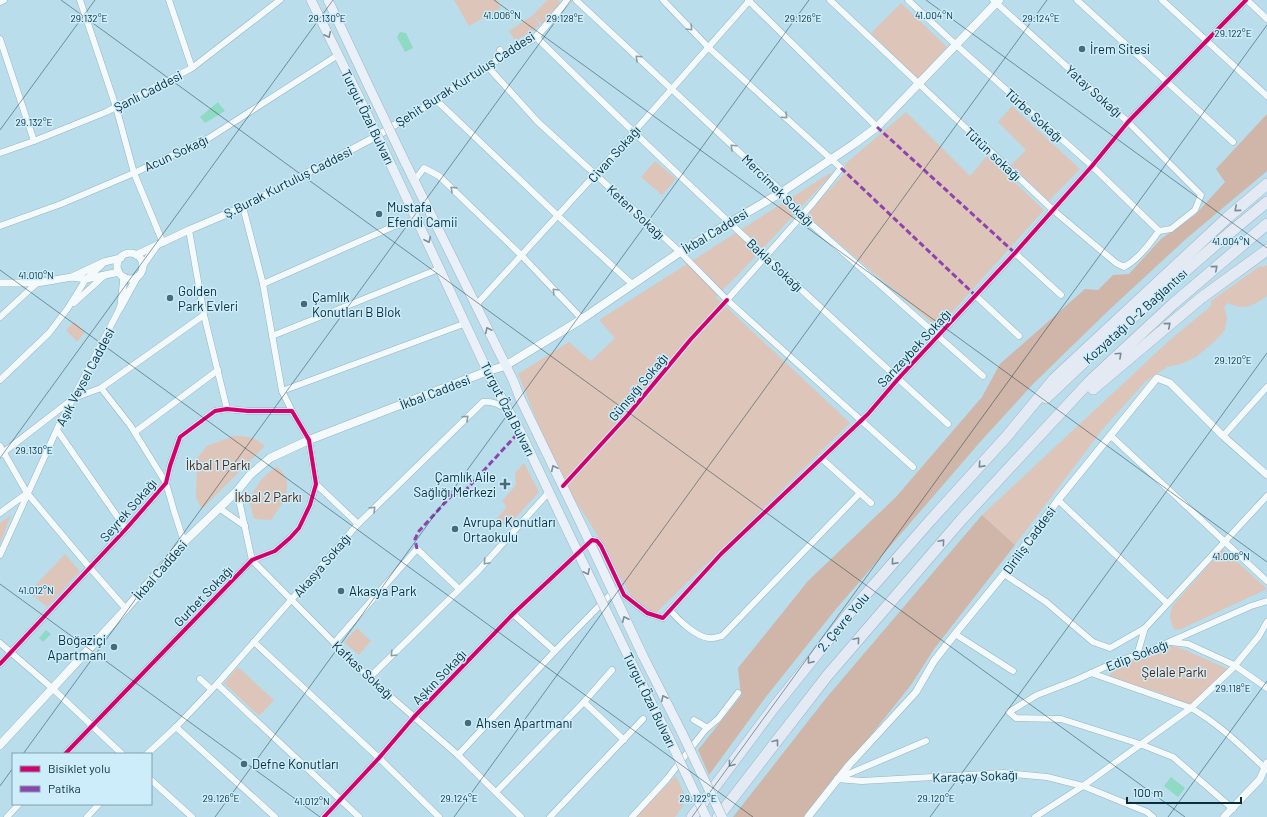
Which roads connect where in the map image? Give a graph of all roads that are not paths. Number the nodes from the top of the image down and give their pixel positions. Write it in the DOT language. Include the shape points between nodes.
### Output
graph roads {
  1 [pos="4,0"];
  2 [pos="80,0"];
  3 [pos="169,0"];
  4 [pos="280,0"];
  5 [pos="311,0"];
  6 [pos="328,0"];
  7 [pos="568,0"];
  8 [pos="576,0"];
  9 [pos="663,0"];
  10 [pos="749,0"];
  11 [pos="830,0"];
  12 [pos="908,0"];
  13 [pos="1077,0"];
  14 [pos="1162,0"];
  15 [pos="1246,0"];
  16 [pos="996,1"];
  17 [pos="0,2"];
  18 [pos="272,3"];
  19 [pos="1267,19"];
  20 [pos="536,36"];
  21 [pos="0,39"];
  22 [pos="1207,42"];
  23 [pos="956,45"];
  24 [pos="709,48"];
  25 [pos="338,55"];
  26 [pos="486,66"];
  27 [pos="192,68"];
  28 [pos="1167,82"];
  29 [pos="918,84"];
  30 [pos="672,89"];
  31 [pos="1267,96"];
  32 [pos="436,100"];
  33 [pos="116,107"];
  34 [pos="1128,122"];
  35 [pos="877,127"];
  36 [pos="633,133"];
  37 [pos="375,137"];
  38 [pos="34,142"];
  39 [pos="1233,142"];
  40 [pos="0,153"];
  41 [pos="832,158"];
  42 [pos="1092,166"];
  43 [pos="134,173"];
  44 [pos="596,174"];
  45 [pos="415,180"];
  46 [pos="1267,184"];
  47 [pos="782,192"];
  48 [pos="1267,202"];
  49 [pos="243,207"];
  50 [pos="1052,210"];
  51 [pos="801,215"];
  52 [pos="558,216"];
  53 [pos="418,218"];
  54 [pos="730,223"];
  55 [pos="1267,224"];
  56 [pos="0,226"];
  57 [pos="189,230"];
  58 [pos="1159,231"];
  59 [pos="160,244"];
  60 [pos="1267,250"];
  61 [pos="680,252"];
  62 [pos="1015,253"];
  63 [pos="136,254"];
  64 [pos="522,256"];
  65 [pos="766,257"];
  66 [pos="121,258"];
  67 [pos="104,262"];
  68 [pos="143,265"];
  69 [pos="441,268"];
  70 [pos="106,274"];
  71 [pos="121,274"];
  72 [pos="72,277"];
  73 [pos="137,277"];
  74 [pos="86,279"];
  75 [pos="37,283"];
  76 [pos="0,284"];
  77 [pos="263,284"];
  78 [pos="632,284"];
  79 [pos="1061,295"];
  80 [pos="976,296"];
  81 [pos="728,300"];
  82 [pos="476,306"];
  83 [pos="68,308"];
  84 [pos="120,308"];
  85 [pos="204,315"];
  86 [pos="0,317"];
  87 [pos="582,319"];
  88 [pos="466,323"];
  89 [pos="272,336"];
  90 [pos="938,336"];
  91 [pos="1019,336"];
  92 [pos="505,366"];
  93 [pos="218,370"];
  94 [pos="488,371"];
  95 [pos="983,376"];
  96 [pos="898,379"];
  97 [pos="0,380"];
  98 [pos="1267,387"];
  99 [pos="101,388"];
  100 [pos="282,391"];
  101 [pos="74,398"];
  102 [pos="227,409"];
  103 [pos="292,411"];
  104 [pos="508,411"];
  105 [pos="861,421"];
  106 [pos="948,424"];
  107 [pos="57,430"];
  108 [pos="134,432"];
  109 [pos="1007,436"];
  110 [pos="1111,436"];
  111 [pos="1223,436"];
  112 [pos="309,440"];
  113 [pos="1,451"];
  114 [pos="1023,453"];
  115 [pos="821,458"];
  116 [pos="913,467"];
  117 [pos="1267,475"];
  118 [pos="166,483"];
  119 [pos="316,484"];
  120 [pos="237,491"];
  121 [pos="550,492"];
  122 [pos="27,493"];
  123 [pos="860,493"];
  124 [pos="1267,496"];
  125 [pos="1058,500"];
  126 [pos="871,503"];
  127 [pos="219,508"];
  128 [pos="0,513"];
  129 [pos="358,524"];
  130 [pos="245,526"];
  131 [pos="126,529"];
  132 [pos="1225,540"];
  133 [pos="184,542"];
  134 [pos="0,555"];
  135 [pos="574,556"];
  136 [pos="252,560"];
  137 [pos="90,568"];
  138 [pos="1004,574"];
  139 [pos="1267,581"];
  140 [pos="619,585"];
  141 [pos="459,589"];
  142 [pos="291,600"];
  143 [pos="1267,601"];
  144 [pos="1167,603"];
  145 [pos="126,609"];
  146 [pos="670,610"];
  147 [pos="513,614"];
  148 [pos="1267,622"];
  149 [pos="1145,628"];
  150 [pos="955,634"];
  151 [pos="254,642"];
  152 [pos="1170,642"];
  153 [pos="334,643"];
  154 [pos="0,644"];
  155 [pos="555,651"];
  156 [pos="11,654"];
  157 [pos="1137,655"];
  158 [pos="0,664"];
  159 [pos="1235,666"];
  160 [pos="612,670"];
  161 [pos="1013,671"];
  162 [pos="1091,673"];
  163 [pos="369,678"];
  164 [pos="200,679"];
  165 [pos="217,684"];
  166 [pos="52,688"];
  167 [pos="1267,688"];
  168 [pos="212,689"];
  169 [pos="738,693"];
  170 [pos="584,702"];
  171 [pos="1191,708"];
  172 [pos="414,717"];
  173 [pos="643,719"];
  174 [pos="694,720"];
  175 [pos="92,726"];
  176 [pos="176,727"];
  177 [pos="705,730"];
  178 [pos="624,740"];
  179 [pos="926,741"];
  180 [pos="1140,744"];
  181 [pos="0,745"];
  182 [pos="67,753"];
  183 [pos="121,753"];
  184 [pos="148,753"];
  185 [pos="458,756"];
  186 [pos="379,758"];
  187 [pos="1266,766"];
  188 [pos="838,779"];
  189 [pos="1264,779"];
  190 [pos="152,781"];
  191 [pos="1083,786"];
  192 [pos="496,792"];
  193 [pos="341,800"];
  194 [pos="18,805"];
  195 [pos="98,805"];
  196 [pos="1233,809"];
  197 [pos="8,817"];
  198 [pos="88,817"];
  199 [pos="192,817"];
  200 [pos="275,817"];
  201 [pos="324,817"];
  202 [pos="359,817"];
  203 [pos="440,817"];
  204 [pos="521,817"];
  205 [pos="550,817"];
  206 [pos="632,817"];
  207 [pos="692,817"];
  208 [pos="706,817"];
  209 [pos="718,817"];
  210 [pos="722,817"];
  211 [pos="808,817"];
  212 [pos="1035,817"];
  213 [pos="1153,817"];
  214 [pos="1224,817"];
  1 -- 17 [label="street"];
  2 -- 33 [label="street"];
  3 -- 27 [label="street"];
  4 -- 18 [label="street, Şanlı Caddesi"];
  5 -- 25 [label="main road, Turgut Özal Bulvarı, one-way"];
  6 -- 45 [label="main road, Turgut Özal Bulvarı, bridge"];
  7 -- 20 [label="street, Şehit Burak Kurtuluş Caddesi"];
  30 -- 8 [label="street, Mercimek Sokağı, one-way"];
  9 -- 24 [label="street, one-way"];
  10 -- 24 [label="street, Civan Sokağı"];
  10 -- 35 [label="street"];
  11 -- 29 [label="street, Tütün sokağı"];
  12 -- 23 [label="street, Türbe Sokağı"];
  13 -- 28 [label="street"];
  14 -- 22 [label="street"];
  15 -- 19 [label="street"];
  15 -- 22 [label="street, Sarızeybek Sokağı"];
  16 -- 23 [label="main road, İkbal Caddesi"];
  16 -- 34 [label="street, Yatay Sokağı"];
  18 -- 27 [label="street, Şanlı Caddesi"];
  20 -- 26 [label="street, Şehit Burak Kurtuluş Caddesi" via="502,53"];
  20 -- 36 [label="street, Bakla Sokağı"];
  21 -- 38 [label="street"];
  22 -- 28 [label="street, Sarızeybek Sokağı"];
  22 -- 31 [label="street"];
  23 -- 29 [label="main road, İkbal Caddesi"];
  23 -- 42 [label="street, Türbe Sokağı"];
  24 -- 30 [label="street, Civan Sokağı"];
  24 -- 41 [label="street, one-way"];
  25 -- 43 [label="street, Acun Sokağı" via="209,138"];
  25 -- 53 [label="main road, Turgut Özal Bulvarı, bridge"];
  26 -- 32 [label="street, Şehit Burak Kurtuluş Caddesi"];
  26 -- 44 [label="street, Keten Sokağı" via="538,122"];
  27 -- 33 [label="street, Şanlı Caddesi"];
  28 -- 34 [label="street, Sarızeybek Sokağı"];
  28 -- 39 [label="street"];
  29 -- 35 [label="main road, İkbal Caddesi"];
  29 -- 50 [label="street, Tütün sokağı"];
  30 -- 36 [label="street, Civan Sokağı"];
  47 -- 30 [label="street, Mercimek Sokağı, one-way"];
  32 -- 37 [label="street, Şehit Burak Kurtuluş Caddesi"];
  32 -- 52 [label="street"];
  33 -- 38 [label="street, Şanlı Caddesi"];
  33 -- 43 [label="street"];
  34 -- 42 [label="street, Sarızeybek Sokağı"];
  34 -- 58 [label="street, Yatay Sokağı" via="1201,195 1195,210 1171,229"];
  35 -- 41 [label="main road, İkbal Caddesi"];
  36 -- 44 [label="street, Civan Sokağı"];
  36 -- 54 [label="street, Bakla Sokağı"];
  37 -- 49 [label="street, Ş.Burak Kurtuluş Caddesi"];
  38 -- 40 [label="street, Şanlı Caddesi"];
  41 -- 47 [label="main road, İkbal Caddesi"];
  41 -- 51 [label="street" via="842,168"];
  42 -- 50 [label="street, Sarızeybek Sokağı"];
  42 -- 58 [label="street, Türbe Sokağı"];
  43 -- 56 [label="street, Acun Sokağı"];
  43 -- 59 [label="street"];
  44 -- 52 [label="street, Civan Sokağı"];
  44 -- 61 [label="street, Keten Sokağı"];
  64 -- 45 [label="street, one-way" via="439,176 424,168"];
  45 -- 82 [label="main road, Turgut Özal Bulvarı"];
  46 -- 109 [label="highway, one-way" via="1054,379"];
  47 -- 51 [label="street, Mercimek Sokağı"];
  47 -- 54 [label="main road, İkbal Caddesi"];
  48 -- 109 [label="highway, Kozyatağı O-2 Bağlantısı" via="1152,300"];
  49 -- 57 [label="street, Ş.Burak Kurtuluş Caddesi"];
  49 -- 77 [label="street"];
  50 -- 58 [label="street, Tütün sokağı" via="1124,267 1133,263"];
  50 -- 62 [label="street, Sarızeybek Sokağı"];
  51 -- 65 [label="street"];
  51 -- 90 [label="street, Mercimek Sokağı"];
  52 -- 64 [label="street, Civan Sokağı"];
  52 -- 78 [label="street"];
  53 -- 69 [label="main road, Turgut Özal Bulvarı, one-way"];
  53 -- 77 [label="street"];
  54 -- 61 [label="main road, İkbal Caddesi"];
  54 -- 65 [label="street, Bakla Sokağı"];
  114 -- 55 [label="highway, Kozyatağı O-2 Bağlantısı, one-way" via="1090,381 1173,304"];
  57 -- 59 [label="street, Ş.Burak Kurtuluş Caddesi"];
  57 -- 85 [label="street"];
  59 -- 63 [label="street"];
  59 -- 68 [label="street"];
  114 -- 60 [label="highway, one-way" via="1100,382 1201,298"];
  61 -- 78 [label="main road, İkbal Caddesi"];
  61 -- 81 [label="street, Keten Sokağı"];
  62 -- 79 [label="street"];
  62 -- 80 [label="street, Sarızeybek Sokağı"];
  63 -- 66 [label="street" via="128,254"];
  63 -- 68 [label="street"];
  64 -- 82 [label="street, Civan Sokağı"];
  87 -- 64 [label="street, one-way"];
  65 -- 81 [label="street"];
  65 -- 96 [label="street, Bakla Sokağı"];
  66 -- 67 [label="street"];
  66 -- 71 [label="street" via="118,264"];
  67 -- 72 [label="street"];
  67 -- 74 [label="street"];
  68 -- 73 [label="street" via="142,272"];
  69 -- 88 [label="main road, Turgut Özal Bulvarı"];
  69 -- 89 [label="street"];
  70 -- 71 [label="street"];
  70 -- 74 [label="street"];
  70 -- 83 [label="street"];
  71 -- 73 [label="street" via="131,279"];
  71 -- 84 [label="street, Aşık Veysel Caddesi"];
  72 -- 74 [label="street"];
  72 -- 75 [label="street"];
  73 -- 84 [label="street, Aşık Veysel Caddesi"];
  74 -- 83 [label="street"];
  75 -- 76 [label="street"];
  75 -- 86 [label="street"];
  77 -- 89 [label="street"];
  78 -- 87 [label="main road, İkbal Caddesi"];
  80 -- 90 [label="street, Sarızeybek Sokağı"];
  80 -- 91 [label="street"];
  81 -- 105 [label="street, Keten Sokağı"];
  92 -- 82 [label="main road, Turgut Özal Bulvarı, one-way"];
  83 -- 97 [label="street" via="49,334"];
  84 -- 101 [label="street, Aşık Veysel Caddesi"];
  85 -- 93 [label="street"];
  85 -- 99 [label="street"];
  87 -- 92 [label="main road, İkbal Caddesi"];
  88 -- 94 [label="main road, Turgut Özal Bulvarı"];
  88 -- 100 [label="street"];
  89 -- 100 [label="street"];
  90 -- 95 [label="street, Mercimek Sokağı"];
  90 -- 96 [label="street, Sarızeybek Sokağı"];
  92 -- 94 [label="main road, İkbal Caddesi"];
  210 -- 92 [label="main road, Turgut Özal Bulvarı, one-way, bridge"];
  93 -- 102 [label="street"];
  93 -- 108 [label="street"];
  94 -- 104 [label="main road, Turgut Özal Bulvarı"];
  94 -- 112 [label="main road, İkbal Caddesi"];
  96 -- 105 [label="street, Sarızeybek Sokağı"];
  96 -- 106 [label="street, Bakla Sokağı"];
  98 -- 111 [label="street"];
  99 -- 101 [label="street"];
  99 -- 108 [label="street"];
  100 -- 103 [label="street"];
  101 -- 107 [label="street, Aşık Veysel Caddesi"];
  101 -- 113 [label="street"];
  102 -- 103 [label="street, Seyrek Sokağı"];
  102 -- 118 [label="street, Seyrek Sokağı" via="215,411 180,437"];
  103 -- 112 [label="street"];
  104 -- 121 [label="main road, Turgut Özal Bulvarı"];
  129 -- 104 [label="street, Akasya Sokağı, one-way" via="483,402 497,403"];
  105 -- 115 [label="street, Sarızeybek Sokağı"];
  105 -- 116 [label="street, Keten Sokağı"];
  107 -- 122 [label="street, Aşık Veysel Caddesi"];
  107 -- 131 [label="street"];
  108 -- 118 [label="street"];
  109 -- 207 [label="highway, 2. Çevre Yolu, one-way" via="853,609 774,706"];
  110 -- 111 [label="street, Diriliş Caddesi" via="1157,378 1170,383"];
  110 -- 125 [label="street, Diriliş Caddesi"];
  110 -- 132 [label="street"];
  111 -- 117 [label="street, Diriliş Caddesi"];
  112 -- 119 [label="street, Gurbet Sokağı"];
  112 -- 120 [label="main road, İkbal Caddesi" via="270,458 250,475"];
  113 -- 122 [label="street"];
  209 -- 114 [label="highway, 2. Çevre Yolu, one-way" via="827,676 962,519"];
  115 -- 123 [label="street"];
  115 -- 146 [label="street, Sarızeybek Sokağı" via="721,554"];
  118 -- 131 [label="street, Seyrek Sokağı"];
  118 -- 133 [label="street"];
  119 -- 129 [label="street"];
  119 -- 136 [label="street, Gurbet Sokağı" via="310,505 298,528 275,551"];
  120 -- 127 [label="main road, İkbal Caddesi"];
  120 -- 130 [label="street"];
  121 -- 141 [label="street, one-way"];
  121 -- 208 [label="main road, Turgut Özal Bulvarı, one-way, bridge"];
  122 -- 128 [label="street"];
  122 -- 134 [label="street, Aşık Veysel Caddesi"];
  122 -- 137 [label="street"];
  123 -- 126 [label="street"];
  123 -- 146 [label="street" via="722,636 709,638 699,634 681,622"];
  124 -- 132 [label="street"];
  125 -- 138 [label="street, Diriliş Caddesi"];
  125 -- 144 [label="street"];
  127 -- 130 [label="street"];
  127 -- 133 [label="main road, İkbal Caddesi"];
  129 -- 142 [label="street, Akasya Sokağı"];
  130 -- 136 [label="street"];
  131 -- 137 [label="street, Seyrek Sokağı"];
  132 -- 139 [label="street"];
  132 -- 144 [label="street"];
  133 -- 145 [label="main road, İkbal Caddesi"];
  135 -- 140 [label="street, Sarızeybek Sokağı" via="592,540 597,541"];
  135 -- 147 [label="street, Aşkın Sokağı"];
  136 -- 142 [label="street, Kafkas Sokağı"];
  136 -- 175 [label="street, Gurbet Sokağı"];
  137 -- 145 [label="street"];
  137 -- 156 [label="street, Seyrek Sokağı"];
  138 -- 149 [label="street" via="1046,602 1093,642 1110,648"];
  138 -- 150 [label="street, Diriliş Caddesi"];
  140 -- 146 [label="street, Sarızeybek Sokağı" via="624,595 647,613 663,618"];
  140 -- 155 [label="street"];
  141 -- 153 [label="street" via="417,549"];
  141 -- 163 [label="street, one-way"];
  142 -- 151 [label="street, Akasya Sokağı"];
  142 -- 153 [label="street, Kafkas Sokağı"];
  143 -- 152 [label="street, Edip Sokağı"];
  144 -- 149 [label="street"];
  145 -- 166 [label="main road, İkbal Caddesi"];
  147 -- 155 [label="street"];
  147 -- 172 [label="street, Aşkın Sokağı"];
  148 -- 159 [label="street"];
  149 -- 157 [label="street"];
  150 -- 161 [label="street"];
  150 -- 188 [label="street, Diriliş Caddesi" via="934,661 916,692"];
  151 -- 165 [label="street, Akasya Sokağı"];
  151 -- 186 [label="street"];
  152 -- 157 [label="street, Edip Sokağı"];
  152 -- 159 [label="street" via="1188,644"];
  153 -- 163 [label="street, Kafkas Sokağı"];
  154 -- 156 [label="street"];
  155 -- 185 [label="street"];
  156 -- 158 [label="street, Seyrek Sokağı"];
  156 -- 166 [label="street"];
  157 -- 162 [label="street, Edip Sokağı"];
  159 -- 167 [label="street"];
  159 -- 171 [label="street"];
  160 -- 170 [label="street"];
  162 -- 171 [label="street"];
  162 -- 180 [label="street, Edip Sokağı" via="1037,695 1009,712 1016,718 1061,719"];
  163 -- 172 [label="street, Kafkas Sokağı"];
  164 -- 168 [label="street"];
  165 -- 168 [label="street, Akasya Sokağı"];
  165 -- 193 [label="street"];
  166 -- 175 [label="street"];
  166 -- 181 [label="main road, İkbal Caddesi"];
  168 -- 176 [label="street, Akasya Sokağı"];
  169 -- 177 [label="street" via="718,720"];
  170 -- 178 [label="street"];
  170 -- 192 [label="street"];
  171 -- 180 [label="street"];
  171 -- 187 [label="street" via="1229,734"];
  172 -- 185 [label="street, Kafkas Sokağı"];
  172 -- 186 [label="street, Aşkın Sokağı"];
  173 -- 178 [label="street"];
  174 -- 177 [label="street" via="706,727"];
  175 -- 182 [label="street, Gurbet Sokağı"];
  175 -- 183 [label="street"];
  176 -- 184 [label="street, Akasya Sokağı"];
  176 -- 200 [label="street"];
  177 -- 206 [label="street" via="667,779"];
  178 -- 205 [label="street"];
  179 -- 188 [label="street"];
  180 -- 191 [label="street"];
  180 -- 196 [label="street" via="1173,757"];
  185 -- 192 [label="street, Kafkas Sokağı"];
  186 -- 193 [label="street, Aşkın Sokağı"];
  186 -- 203 [label="street"];
  187 -- 189 [label="street"];
  188 -- 191 [label="street, Karaçay Sokağı" via="862,781 1004,773 1047,777"];
  188 -- 211 [label="street, Diriliş Caddesi"];
  189 -- 196 [label="street"];
  190 -- 199 [label="street"];
  191 -- 212 [label="street"];
  191 -- 213 [label="street, Karaçay Sokağı" via="1147,812"];
  192 -- 204 [label="street, Kafkas Sokağı"];
  193 -- 201 [label="street, Aşkın Sokağı"];
  193 -- 202 [label="street"];
  194 -- 197 [label="street"];
  195 -- 198 [label="street"];
  196 -- 214 [label="street"];
}
